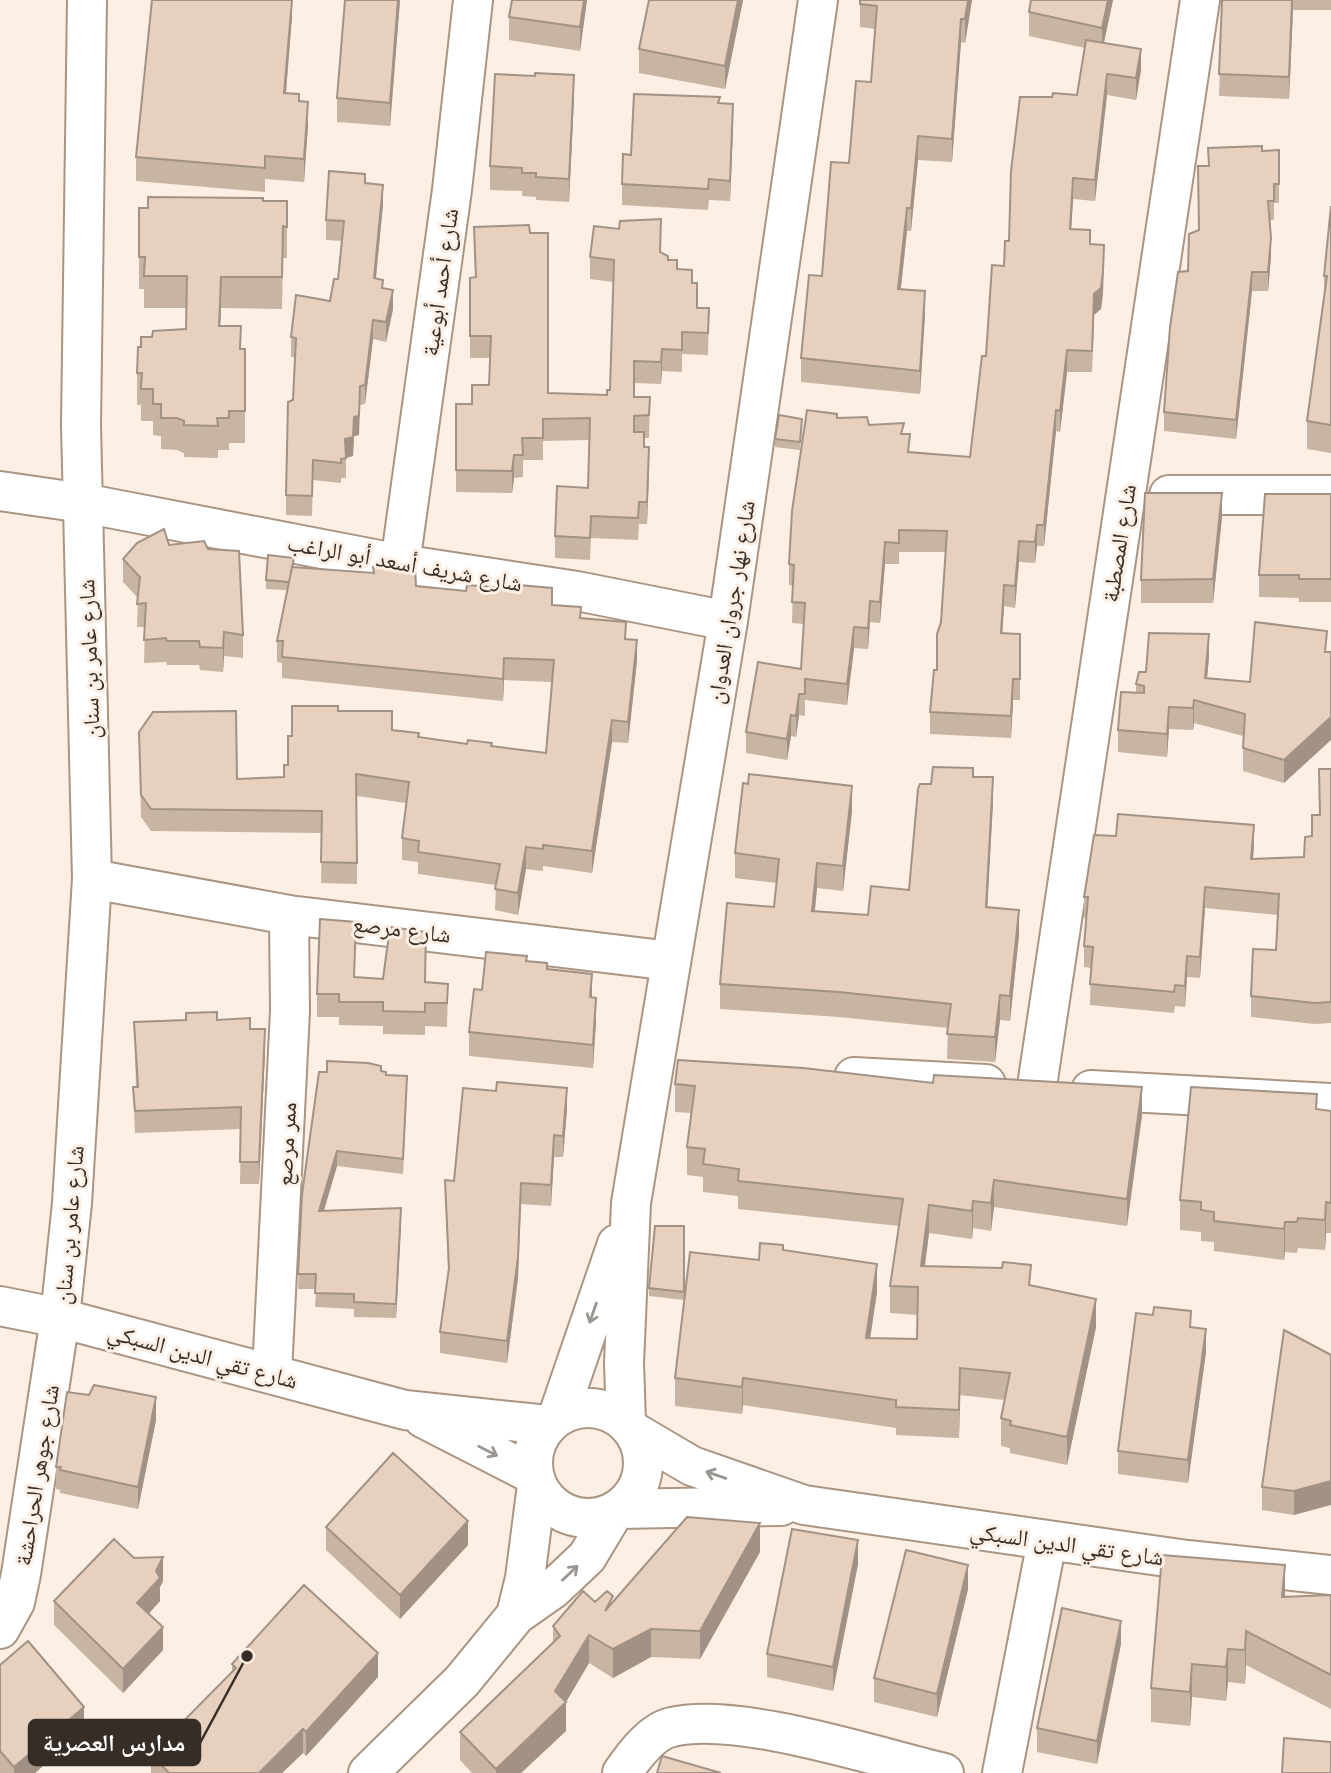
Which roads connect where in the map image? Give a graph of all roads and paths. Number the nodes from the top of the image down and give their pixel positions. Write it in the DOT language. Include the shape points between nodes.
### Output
graph roads {
  1 [pos="87,0"];
  2 [pos="473,0"];
  3 [pos="818,0"];
  4 [pos="1200,0"];
  5 [pos="0,491"];
  6 [pos="1126,495"];
  7 [pos="1331,495"];
  8 [pos="83,503"];
  9 [pos="400,564"];
  10 [pos="728,621"];
  11 [pos="92,879"];
  12 [pos="289,915"];
  13 [pos="671,961"];
  14 [pos="656,1065"];
  15 [pos="695,1067"];
  16 [pos="824,1075"];
  17 [pos="1037,1086"];
  18 [pos="1331,1103"];
  19 [pos="631,1203"];
  20 [pos="0,1306"];
  21 [pos="60,1318"];
  22 [pos="272,1373"];
  23 [pos="405,1410"];
  24 [pos="553,1421"];
  25 [pos="630,1427"];
  26 [pos="535,1480"];
  27 [pos="804,1505"];
  28 [pos="617,1511"];
  29 [pos="1047,1541"];
  30 [pos="1331,1574"];
  31 [pos="516,1615"];
  32 [pos="0,1629"];
  33 [pos="368,1773"];
  34 [pos="622,1773"];
  35 [pos="944,1773"];
  36 [pos="1002,1773"];
  1 -- 8 [label="street, شارع عامر بن سنان"];
  2 -- 9 [label="street, شارع أحمد أبوعية" via="452,190"];
  3 -- 10 [label="street, شارع نهار جروان العدوان"];
  4 -- 6 [label="street, شارع المصطبة"];
  5 -- 8 [label="street, شارع شريف أسعد أبو الراغب"];
  6 -- 7 [label="street"];
  6 -- 17 [label="street, شارع المصطبة"];
  8 -- 9 [label="street, شارع شريف أسعد أبو الراغب"];
  8 -- 11 [label="street, شارع عامر بن سنان"];
  9 -- 10 [label="street, شارع شريف أسعد أبو الراغب" via="577,591"];
  10 -- 13 [label="street, شارع نهار جروان العدوان"];
  11 -- 12 [label="street, شارع مرصع"];
  11 -- 21 [label="street, شارع عامر بن سنان" via="72,1203"];
  12 -- 13 [label="street, شارع مرصع"];
  12 -- 22 [label="street, ممر مرصع" via="290,1011"];
  13 -- 14 [label="street, شارع نهار جروان العدوان"];
  14 -- 15 [label="street"];
  14 -- 19 [label="street, شارع نهار جروان العدوان"];
  16 -- 17 [label="street"];
  17 -- 18 [label="street"];
  19 -- 24 [label="street, شارع نهار جروان العدوان, one-way"];
  19 -- 25 [label="street, شارع نهار جروان العدوان" via="624,1363"];
  20 -- 21 [label="street, شارع تقي الدين السبكي"];
  21 -- 22 [label="street, شارع تقي الدين السبكي"];
  21 -- 32 [label="street, شارع جوهر الحراحشة" via="21,1574 15,1602"];
  22 -- 23 [label="street, شارع تقي الدين السبكي"];
  23 -- 24 [label="street, شارع تقي الدين السبكي"];
  23 -- 26 [label="street, شارع تقي الدين السبكي, one-way"];
  24 -- 25 [label="street" via="574,1409 593,1408 610,1412"];
  24 -- 26 [label="street" via="538,1439 533,1457"];
  27 -- 25 [label="street, شارع تقي الدين السبكي, one-way" via="692,1466"];
  25 -- 28 [label="street" via="643,1452 642,1474 634,1494"];
  26 -- 28 [label="street" via="545,1499 569,1516 584,1519"];
  26 -- 31 [label="street" via="525,1577"];
  27 -- 28 [label="street, شارع تقي الدين السبكي"];
  27 -- 29 [label="street, شارع تقي الدين السبكي"];
  31 -- 28 [label="street, one-way" via="587,1557"];
  29 -- 30 [label="street, شارع تقي الدين السبكي"];
  29 -- 36 [label="street"];
  31 -- 33 [label="street" via="462,1681"];
  34 -- 35 [label="street" via="635,1754 669,1727 704,1723 757,1729"];
}
